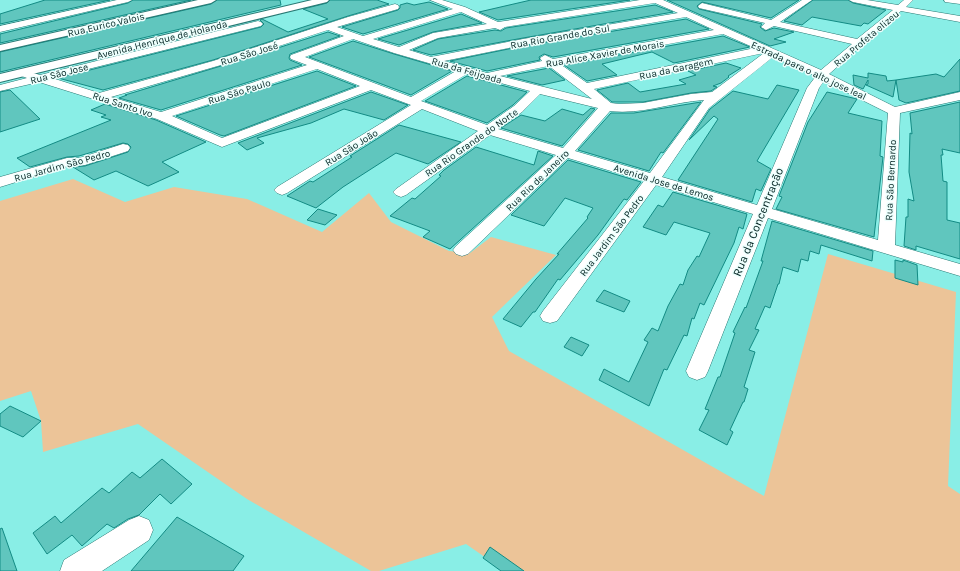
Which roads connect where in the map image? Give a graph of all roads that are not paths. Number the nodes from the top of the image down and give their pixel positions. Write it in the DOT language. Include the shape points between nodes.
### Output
graph roads {
  1 [pos="128,0"];
  2 [pos="211,0"];
  3 [pos="324,0"];
  4 [pos="434,0"];
  5 [pos="656,0"];
  6 [pos="714,0"];
  7 [pos="808,0"];
  8 [pos="853,0"];
  9 [pos="909,0"];
  10 [pos="83,2"];
  11 [pos="104,6"];
  12 [pos="702,6"];
  13 [pos="395,7"];
  14 [pos="462,9"];
  15 [pos="900,9"];
  16 [pos="687,14"];
  17 [pos="960,19"];
  18 [pos="772,23"];
  19 [pos="258,24"];
  20 [pos="497,24"];
  21 [pos="3,27"];
  22 [pos="329,27"];
  23 [pos="724,31"];
  24 [pos="352,36"];
  25 [pos="362,40"];
  26 [pos="744,40"];
  27 [pos="523,42"];
  28 [pos="860,43"];
  29 [pos="0,48"];
  30 [pos="398,51"];
  31 [pos="770,51"];
  32 [pos="432,60"];
  33 [pos="552,62"];
  34 [pos="316,66"];
  35 [pos="464,71"];
  36 [pos="23,73"];
  37 [pos="822,74"];
  38 [pos="485,76"];
  39 [pos="0,78"];
  40 [pos="38,78"];
  41 [pos="370,86"];
  42 [pos="585,87"];
  43 [pos="0,88"];
  44 [pos="538,90"];
  45 [pos="102,96"];
  46 [pos="715,96"];
  47 [pos="960,96"];
  48 [pos="416,103"];
  49 [pos="607,106"];
  50 [pos="894,111"];
  51 [pos="161,116"];
  52 [pos="488,130"];
  53 [pos="123,148"];
  54 [pos="565,154"];
  55 [pos="653,179"];
  56 [pos="0,182"];
  57 [pos="282,190"];
  58 [pos="401,192"];
  59 [pos="762,212"];
  60 [pos="886,248"];
  61 [pos="462,250"];
  62 [pos="960,270"];
  63 [pos="550,316"];
  64 [pos="697,371"];
  65 [pos="139,530"];
  66 [pos="75,571"];
  1 -- 11 [label="street"];
  2 -- 29 [label="main road, Rua Eurico Valois"];
  3 -- 36 [label="main road, Avenida Henrique de Holanda"];
  4 -- 14 [label="street"];
  5 -- 16 [label="street, Estrada para o alto jose leal"];
  5 -- 20 [label="street"];
  6 -- 12 [label="street, Rua Rio Grande do Sul"];
  7 -- 18 [label="street"];
  8 -- 15 [label="street"];
  9 -- 15 [label="street, Rua Profeta elizeu"];
  10 -- 11 [label="street"];
  11 -- 21 [label="street"];
  12 -- 16 [label="street, Rua Rio Grande do Sul"];
  12 -- 18 [label="street"];
  13 -- 22 [label="street, Rua São José"];
  14 -- 20 [label="street"];
  14 -- 25 [label="street"];
  15 -- 17 [label="street"];
  15 -- 28 [label="street, Rua Profeta elizeu"];
  16 -- 23 [label="street, Estrada para o alto jose leal"];
  16 -- 27 [label="street, Rua Rio Grande do Sul"];
  18 -- 26 [label="street"];
  18 -- 28 [label="street"];
  19 -- 40 [label="street, Rua São Jose"];
  20 -- 27 [label="street"];
  20 -- 30 [label="street" via="436,35"];
  22 -- 24 [label="street, Rua da Feijoada"];
  22 -- 45 [label="street, Rua São José" via="217,64"];
  23 -- 26 [label="street, Estrada para o alto jose leal"];
  23 -- 33 [label="street, Rua Alice Xavier de Morais"];
  24 -- 25 [label="street, Rua da Feijoada"];
  24 -- 34 [label="street" via="295,57"];
  25 -- 30 [label="street, Rua da Feijoada"];
  26 -- 31 [label="street, Estrada para o alto jose leal"];
  27 -- 32 [label="street, Rua Rio Grande do Sul"];
  27 -- 33 [label="street"];
  28 -- 37 [label="street, Rua Profeta elizeu"];
  30 -- 32 [label="street, Rua da Feijoada"];
  31 -- 37 [label="street, Estrada para o alto jose leal"];
  31 -- 42 [label="street, Rua da Garagem"];
  31 -- 46 [label="street, Rua Jardim São Pedro"];
  32 -- 35 [label="street, Rua da Feijoada"];
  33 -- 38 [label="street, Rua Alice Xavier de Morais"];
  33 -- 42 [label="street"];
  34 -- 41 [label="street"];
  34 -- 51 [label="street, Rua São Paulo"];
  35 -- 38 [label="street, Rua da Feijoada"];
  35 -- 48 [label="street, Rua São João"];
  36 -- 39 [label="main road, Avenida Henrique de Holanda"];
  36 -- 40 [label="street, Rua Santo Ivo"];
  37 -- 50 [label="street, Estrada para o alto jose leal"];
  37 -- 59 [label="street, Rua da Concentração" via="808,97"];
  38 -- 44 [label="street, Rua da Feijoada"];
  40 -- 43 [label="street, Rua São Jose"];
  40 -- 45 [label="street, Rua Santo Ivo"];
  41 -- 48 [label="street, Avenida Jose de Lemos"];
  41 -- 51 [label="street, Rua Santo Ivo" via="228,141 221,142"];
  42 -- 49 [label="street"];
  44 -- 49 [label="street, Rua da Feijoada"];
  44 -- 52 [label="street, Rua Rio Grande do Norte" via="518,109"];
  45 -- 51 [label="street, Rua Santo Ivo"];
  46 -- 49 [label="street, Rua da Feijoada" via="697,96 636,107"];
  46 -- 55 [label="street, Rua Jardim São Pedro" via="705,105"];
  47 -- 50 [label="street"];
  48 -- 52 [label="street, Avenida Jose de Lemos"];
  48 -- 57 [label="street, Rua São João"];
  49 -- 54 [label="street, Rua Rio de Janeiro"];
  50 -- 60 [label="street, Rua São Bernardo"];
  52 -- 54 [label="street, Avenida Jose de Lemos"];
  52 -- 58 [label="street, Rua Rio Grande do Norte"];
  53 -- 56 [label="street, Rua Jardim São Pedro" via="80,162 67,162"];
  54 -- 55 [label="street, Avenida Jose de Lemos"];
  54 -- 61 [label="street, Rua Rio de Janeiro"];
  55 -- 59 [label="street, Avenida Jose de Lemos"];
  55 -- 63 [label="street, Rua Jardim São Pedro"];
  59 -- 60 [label="street, Avenida Jose de Lemos"];
  59 -- 64 [label="street, Rua da Concentração"];
  60 -- 62 [label="street, Avenida Jose de Lemos"];
  65 -- 66 [label="street"];
}
